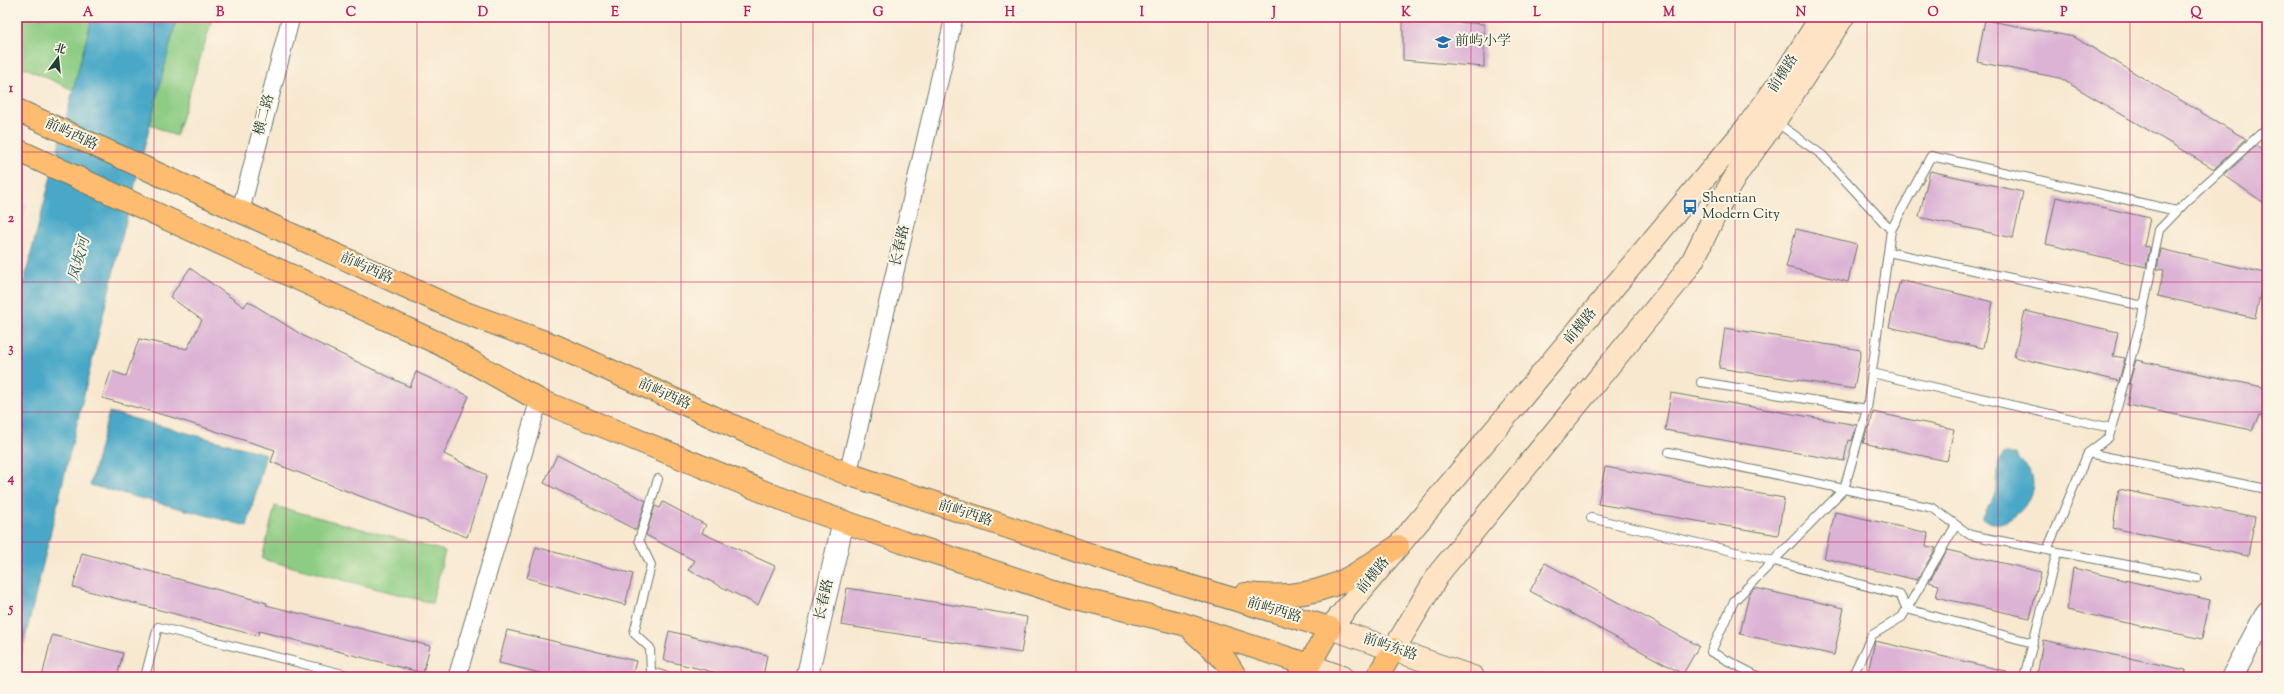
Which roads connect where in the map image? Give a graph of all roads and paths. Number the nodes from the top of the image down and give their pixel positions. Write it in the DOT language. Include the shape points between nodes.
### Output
graph roads {
  1 [pos="291,17"];
  2 [pos="954,17"];
  3 [pos="1821,17"];
  4 [pos="1843,17"];
  5 [pos="17,110"];
  6 [pos="1775,121"];
  7 [pos="2267,128"];
  8 [pos="17,150"];
  9 [pos="2178,211"];
  10 [pos="240,212"];
  11 [pos="1891,230"];
  12 [pos="1888,252"];
  13 [pos="2144,306"];
  14 [pos="1872,373"];
  15 [pos="1701,382"];
  16 [pos="539,400"];
  17 [pos="1867,409"];
  18 [pos="2111,428"];
  19 [pos="1669,452"];
  20 [pos="2088,453"];
  21 [pos="848,474"];
  22 [pos="658,479"];
  23 [pos="1844,489"];
  24 [pos="2267,489"];
  25 [pos="1591,518"];
  26 [pos="843,523"];
  27 [pos="1956,525"];
  28 [pos="1398,546"];
  29 [pos="2047,550"];
  30 [pos="2058,552"];
  31 [pos="1774,561"];
  32 [pos="1143,572"];
  33 [pos="2197,578"];
  34 [pos="1907,609"];
  35 [pos="2267,612"];
  36 [pos="1183,624"];
  37 [pos="1330,628"];
  38 [pos="2033,643"];
  39 [pos="1394,649"];
  40 [pos="1304,671"];
  41 [pos="145,677"];
  42 [pos="355,677"];
  43 [pos="457,677"];
  44 [pos="669,677"];
  45 [pos="807,677"];
  46 [pos="1236,677"];
  47 [pos="1342,677"];
  48 [pos="1377,677"];
  49 [pos="1473,677"];
  50 [pos="1759,677"];
  51 [pos="1852,677"];
  52 [pos="2024,677"];
  53 [pos="2232,677"];
  1 -- 10 [label="street, 横二路"];
  2 -- 21 [label="street, 长春路"];
  3 -- 28 [label="main road, 前横路" via="1780,82 1747,127"];
  4 -- 6 [label="main road, 前横路"];
  5 -- 10 [label="main road, 前屿西路"];
  6 -- 11 [label="lane" via="1822,155"];
  6 -- 39 [label="main road, 前横路" via="1726,192 1693,260 1680,279 1440,572"];
  7 -- 9 [label="lane"];
  8 -- 16 [label="main road" via="440,344"];
  9 -- 11 [label="lane" via="1931,156"];
  9 -- 13 [label="lane" via="2159,230"];
  10 -- 21 [label="main road, 前屿西路" via="460,311 556,346 762,439"];
  11 -- 12 [label="lane"];
  12 -- 13 [label="lane"];
  12 -- 14 [label="lane"];
  13 -- 18 [label="lane"];
  14 -- 17 [label="lane"];
  14 -- 18 [label="lane"];
  15 -- 17 [label="lane"];
  16 -- 26 [label="main road"];
  16 -- 43 [label="street"];
  17 -- 23 [label="lane"];
  18 -- 20 [label="lane" via="2108,437"];
  19 -- 23 [label="lane"];
  20 -- 24 [label="lane"];
  20 -- 29 [label="lane"];
  21 -- 32 [label="main road, 前屿西路"];
  22 -- 44 [label="lane" via="638,540 651,565 634,633 650,648 651,672"];
  23 -- 27 [label="lane" via="1933,508"];
  23 -- 31 [label="lane"];
  25 -- 31 [label="lane"];
  26 -- 36 [label="main road" via="1072,596"];
  26 -- 45 [label="street, 长春路"];
  27 -- 29 [label="lane" via="1970,535"];
  27 -- 34 [label="lane"];
  28 -- 32 [label="main road" via="1351,577 1331,586 1269,596 1240,594"];
  28 -- 37 [label="main road, 前横路"];
  29 -- 30 [label="lane"];
  30 -- 33 [label="lane"];
  30 -- 38 [label="lane"];
  31 -- 34 [label="lane" via="1900,595"];
  31 -- 50 [label="lane" via="1734,601 1711,652"];
  32 -- 37 [label="main road, 前屿西路"];
  34 -- 38 [label="lane"];
  34 -- 51 [label="lane" via="1902,617 1872,635"];
  35 -- 53 [label="street"];
  36 -- 40 [label="main road"];
  36 -- 46 [label="main road" via="1211,646 1226,661"];
  37 -- 39 [label="main road, 前屿东路"];
  37 -- 40 [label="main road"];
  38 -- 52 [label="lane"];
  39 -- 48 [label="main road"];
  39 -- 49 [label="main road, 前屿东路"];
  40 -- 47 [label="main road"];
  41 -- 42 [label="lane" via="158,627"];
}
